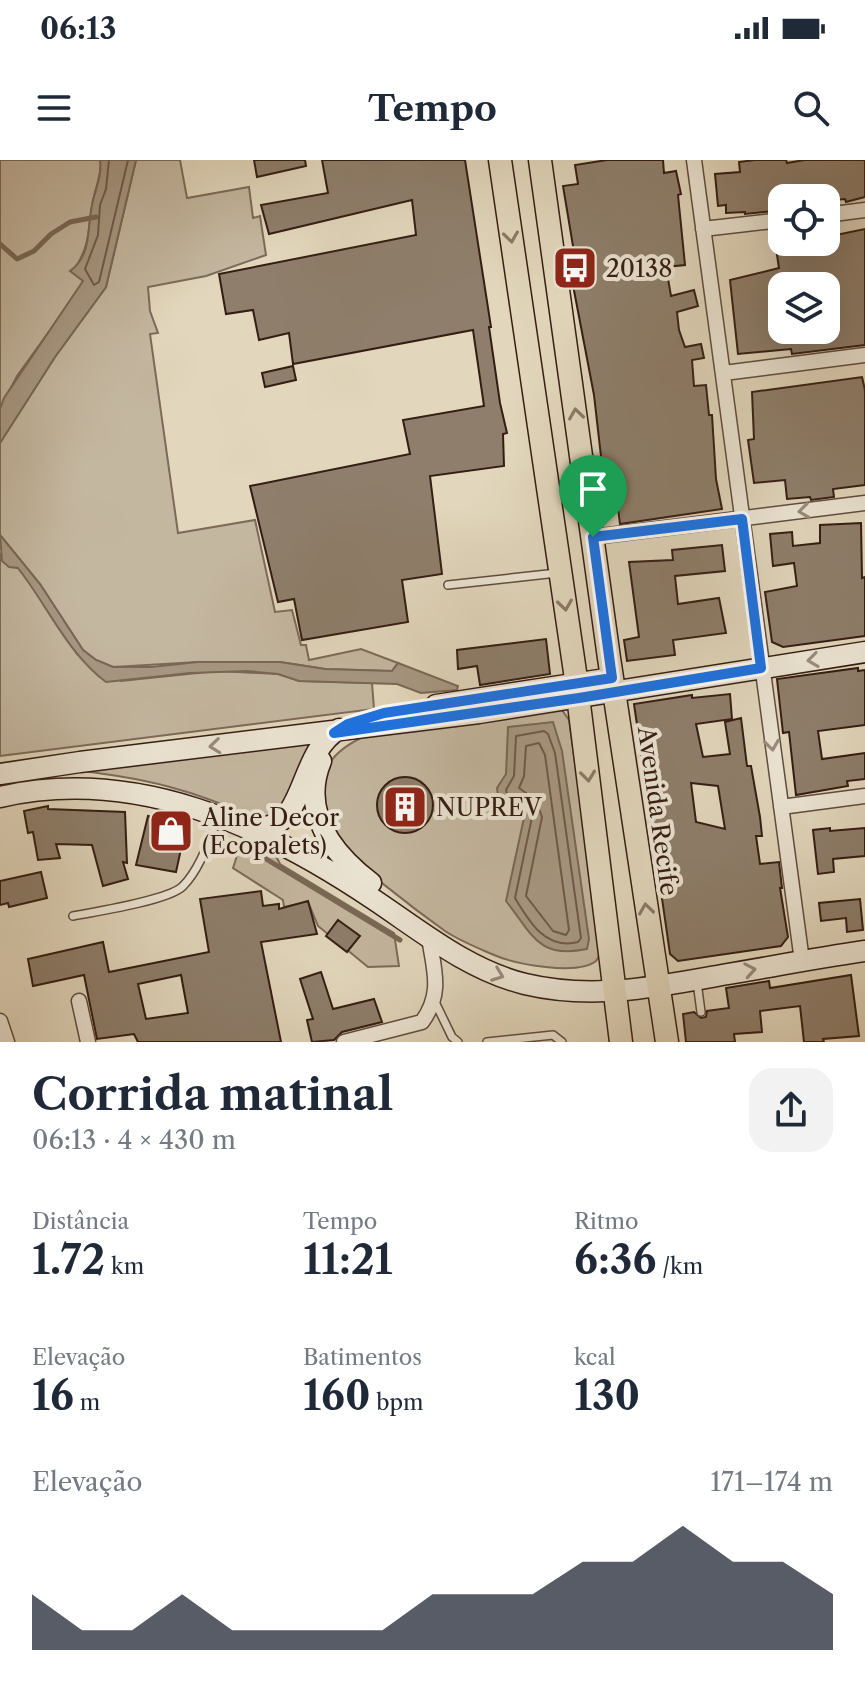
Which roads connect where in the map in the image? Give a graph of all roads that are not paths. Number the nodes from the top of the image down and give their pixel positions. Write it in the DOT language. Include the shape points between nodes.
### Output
graph roads {
  1 [pos="500,160"];
  2 [pos="540,160"];
  3 [pos="694,160"];
  4 [pos="865,210"];
  5 [pos="840,213"];
  6 [pos="768,222"];
  7 [pos="703,229"];
  8 [pos="865,355"];
  9 [pos="724,373"];
  10 [pos="865,503"];
  11 [pos="742,519"];
  12 [pos="593,537"];
  13 [pos="561,573"];
  14 [pos="448,585"];
  15 [pos="865,652"];
  16 [pos="761,668"];
  17 [pos="613,685"];
  18 [pos="578,691"];
  19 [pos="343,732"];
  20 [pos="0,774"];
  21 [pos="865,796"];
  22 [pos="0,797"];
  23 [pos="781,807"];
  24 [pos="225,819"];
  25 [pos="73,916"];
  26 [pos="429,938"];
  27 [pos="865,951"];
  28 [pos="802,961"];
  29 [pos="697,979"];
  30 [pos="658,986"];
  31 [pos="614,992"];
  32 [pos="79,1001"];
  33 [pos="435,1002"];
  34 [pos="701,1012"];
  35 [pos="0,1021"];
  36 [pos="7,1042"];
  37 [pos="88,1042"];
  38 [pos="344,1042"];
  39 [pos="458,1042"];
  40 [pos="487,1042"];
  41 [pos="562,1042"];
  42 [pos="621,1042"];
  43 [pos="667,1042"];
  1 -- 13 [label="main road, one-way"];
  12 -- 2 [label="main road, Avenida Recife, one-way"];
  3 -- 7 [label="street"];
  4 -- 5 [label="street"];
  6 -- 7 [label="street"];
  7 -- 9 [label="street"];
  8 -- 9 [label="street"];
  9 -- 11 [label="street"];
  10 -- 11 [label="street, one-way"];
  11 -- 12 [label="street"];
  11 -- 16 [label="street"];
  12 -- 17 [label="main road, Avenida Recife"];
  13 -- 14 [label="lane"];
  13 -- 18 [label="main road, one-way"];
  15 -- 16 [label="main road, one-way"];
  16 -- 17 [label="main road"];
  16 -- 23 [label="street, one-way"];
  17 -- 18 [label="main road"];
  30 -- 17 [label="main road, Avenida Recife, one-way"];
  18 -- 19 [label="main road" via="384,713 348,724"];
  18 -- 31 [label="main road, one-way"];
  19 -- 20 [label="main road, one-way"];
  19 -- 24 [label="main road" via="316,754 282,823 261,828"];
  19 -- 26 [label="main road" via="317,770 319,821 351,868"];
  21 -- 23 [label="street"];
  22 -- 24 [label="main road" via="61,789 115,790 167,798"];
  23 -- 28 [label="street"];
  24 -- 25 [label="lane" via="182,888"];
  24 -- 26 [label="main road" via="336,874"];
  26 -- 31 [label="main road, one-way" via="468,962 522,983 552,990"];
  26 -- 33 [label="street"];
  27 -- 28 [label="main road"];
  29 -- 28 [label="main road, one-way"];
  29 -- 30 [label="main road"];
  29 -- 34 [label="lane"];
  30 -- 31 [label="main road"];
  30 -- 43 [label="main road, Avenida Recife"];
  31 -- 42 [label="main road"];
  32 -- 37 [label="street"];
  33 -- 38 [label="street" via="422,1022"];
  33 -- 39 [label="lane"];
  35 -- 36 [label="street"];
  40 -- 41 [label="lane" via="553,1035"];
}
